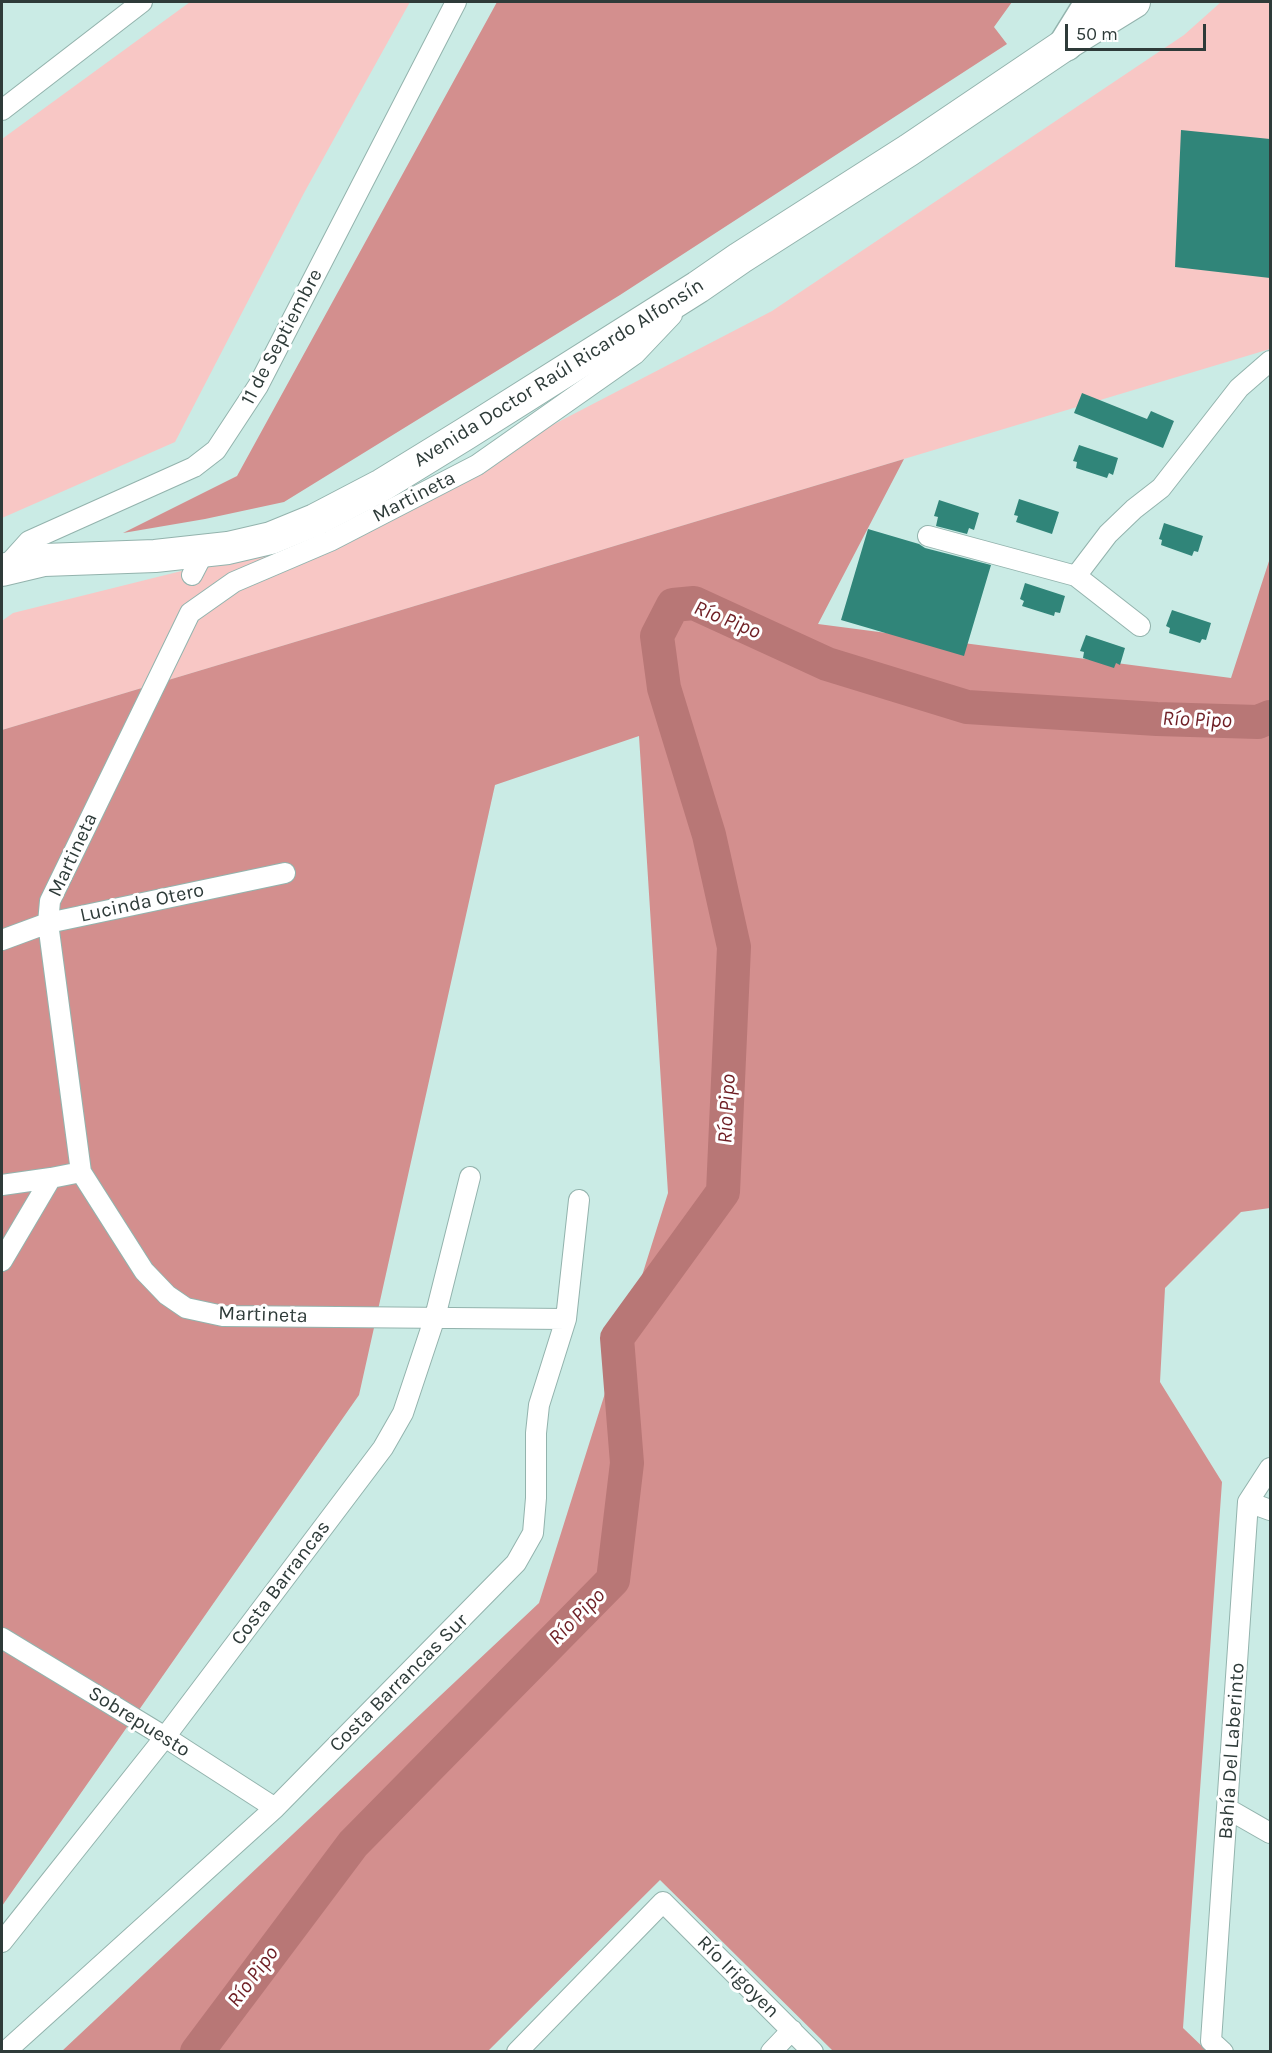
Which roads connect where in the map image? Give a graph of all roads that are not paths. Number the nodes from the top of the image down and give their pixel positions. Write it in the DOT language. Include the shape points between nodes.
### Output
graph roads {
  1 [pos="142,2"];
  2 [pos="456,2"];
  3 [pos="1092,2"];
  4 [pos="1134,2"];
  5 [pos="1066,44"];
  6 [pos="2,110"];
  7 [pos="698,287"];
  8 [pos="1270,361"];
  9 [pos="928,536"];
  10 [pos="2,570"];
  11 [pos="1076,576"];
  12 [pos="1140,626"];
  13 [pos="285,873"];
  14 [pos="48,923"];
  15 [pos="2,940"];
  16 [pos="81,1172"];
  17 [pos="470,1177"];
  18 [pos="51,1178"];
  19 [pos="2,1185"];
  20 [pos="579,1200"];
  21 [pos="2,1261"];
  22 [pos="435,1317"];
  23 [pos="566,1319"];
  24 [pos="1270,1468"];
  25 [pos="1248,1502"];
  26 [pos="1270,1510"];
  27 [pos="2,1638"];
  28 [pos="165,1737"];
  29 [pos="275,1808"];
  30 [pos="1228,1809"];
  31 [pos="1270,1833"];
  32 [pos="2,1942"];
  33 [pos="792,2030"];
  34 [pos="1217,2046"];
  35 [pos="5,2052"];
  36 [pos="517,2052"];
  37 [pos="771,2052"];
  38 [pos="813,2052"];
  1 -- 6 [label="street"];
  2 -- 10 [label="street, 11 de Septiembre" via="258,386 216,450 195,467 29,541"];
  3 -- 5 [label="highway"];
  4 -- 5 [label="main road, Avenida Doctor Raúl Ricardo Alfonsín"];
  5 -- 7 [label="main road, Avenida Doctor Raúl Ricardo Alfonsín"];
  7 -- 10 [label="main road, Avenida Doctor Raúl Ricardo Alfonsín" via="382,485 271,538 228,548 198,562 154,556 44,560"];
  7 -- 14 [label="street, Martineta" via="634,354 477,465 330,541 234,582 190,613 50,901"];
  8 -- 11 [label="street" via="1239,388 1161,488 1108,534"];
  9 -- 11 [label="street"];
  11 -- 12 [label="street"];
  13 -- 14 [label="street, Lucinda Otero"];
  14 -- 15 [label="street, Lucinda Otero"];
  14 -- 16 [label="street, Martineta"];
  16 -- 18 [label="street"];
  16 -- 22 [label="street, Martineta" via="144,1271 186,1308 223,1316"];
  17 -- 22 [label="street, Costa Barrancas"];
  18 -- 19 [label="street"];
  18 -- 21 [label="street"];
  20 -- 23 [label="street, Costa Barrancas Sur"];
  22 -- 23 [label="street, Martineta"];
  22 -- 28 [label="street, Costa Barrancas" via="403,1413 383,1448"];
  23 -- 29 [label="street, Costa Barrancas Sur" via="540,1406 533,1533 516,1563"];
  24 -- 25 [label="street, Bahía Del Laberinto"];
  25 -- 26 [label="street"];
  25 -- 30 [label="street, Bahía Del Laberinto"];
  27 -- 28 [label="street, Sobrepuesto"];
  28 -- 29 [label="street, Sobrepuesto"];
  28 -- 32 [label="street, Costa Barrancas"];
  29 -- 35 [label="street, Costa Barrancas Sur"];
  30 -- 31 [label="street"];
  30 -- 34 [label="street, Bahía Del Laberinto"];
  33 -- 36 [label="street, Río Irigoyen" via="663,1902"];
  33 -- 37 [label="street"];
  33 -- 38 [label="street, Río Irigoyen"];
}
